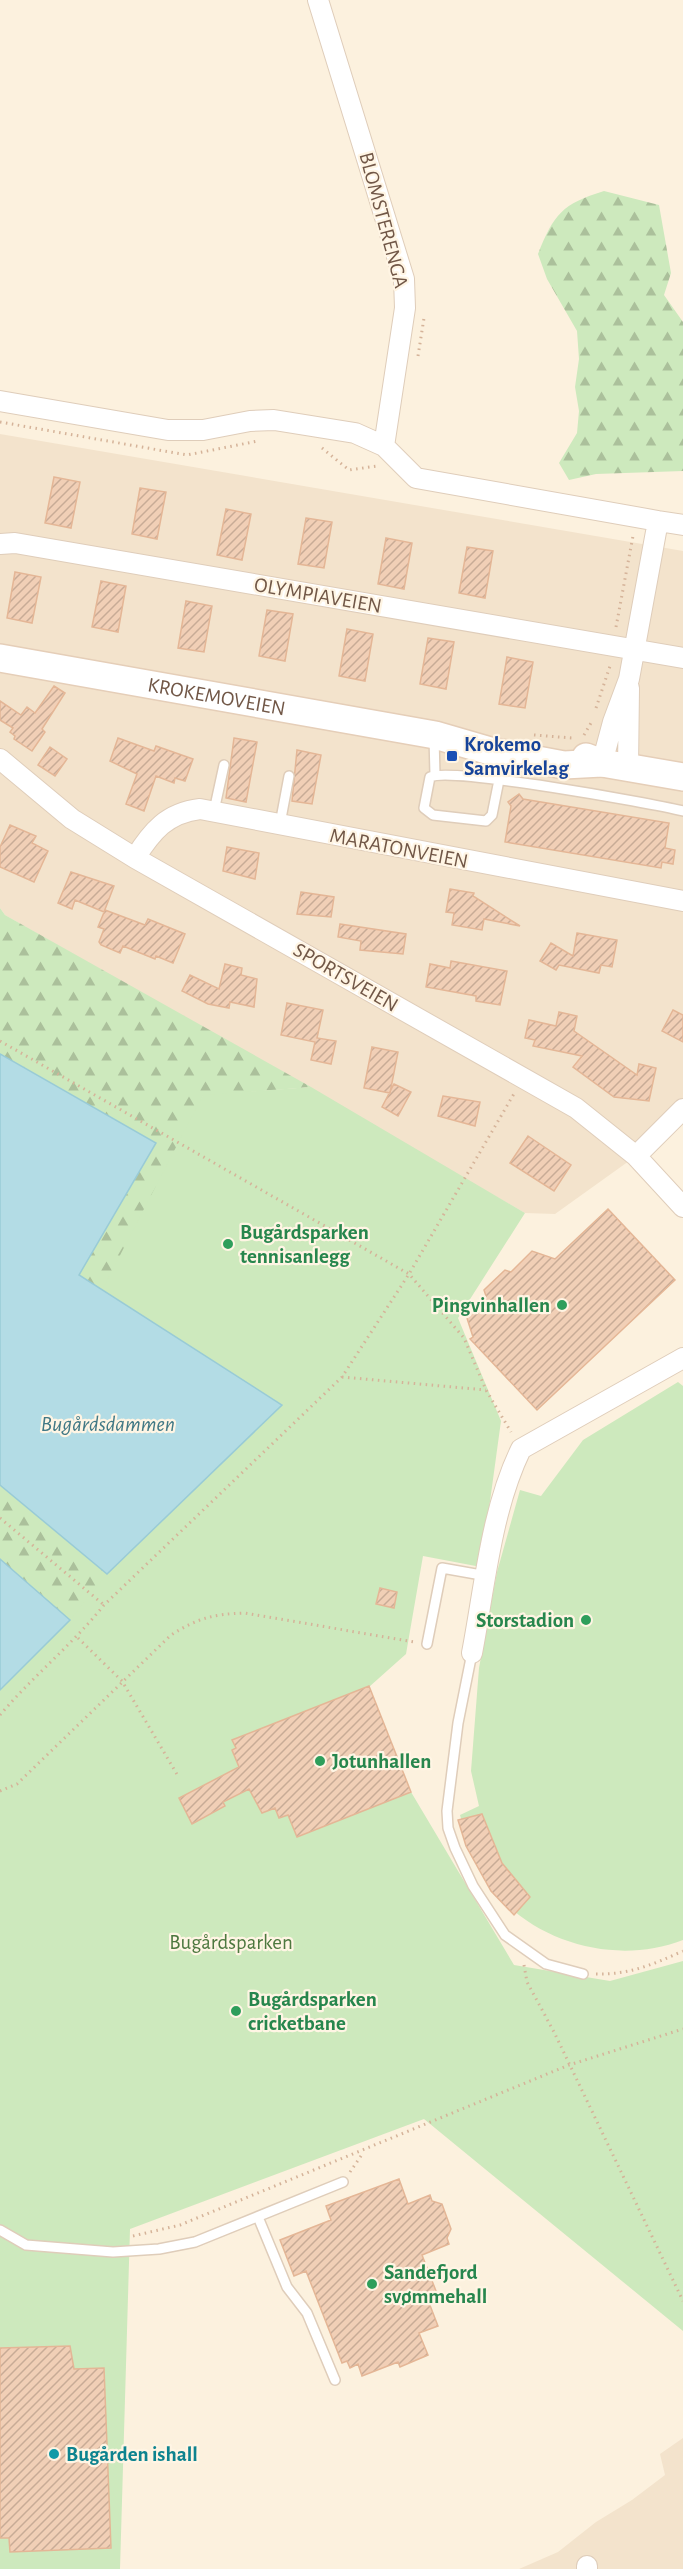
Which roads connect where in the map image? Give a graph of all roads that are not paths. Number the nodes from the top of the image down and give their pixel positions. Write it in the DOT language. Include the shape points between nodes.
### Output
graph roads {
  1 [pos="318,0"];
  2 [pos="0,401"];
  3 [pos="384,446"];
  4 [pos="658,521"];
  5 [pos="683,525"];
  6 [pos="0,544"];
  7 [pos="635,649"];
  8 [pos="0,658"];
  9 [pos="683,658"];
  10 [pos="629,679"];
  11 [pos="435,735"];
  12 [pos="0,759"];
  13 [pos="224,765"];
  14 [pos="615,765"];
  15 [pos="435,775"];
  16 [pos="289,776"];
  17 [pos="683,777"];
  18 [pos="499,780"];
  19 [pos="683,811"];
  20 [pos="214,812"];
  21 [pos="280,824"];
  22 [pos="135,858"];
  23 [pos="683,901"];
  24 [pos="683,1109"];
  25 [pos="636,1156"];
  26 [pos="683,1207"];
  27 [pos="683,1358"];
  28 [pos="487,1576"];
  29 [pos="427,1644"];
  30 [pos="472,1653"];
  31 [pos="583,1974"];
  32 [pos="343,2182"];
  33 [pos="258,2217"];
  34 [pos="0,2230"];
  35 [pos="335,2379"];
  1 -- 3 [label="street, BLOMSTERENGA" via="404,279 402,339"];
  2 -- 3 [label="street" via="168,430 203,430 274,420 355,433"];
  3 -- 4 [label="street" via="416,478"];
  4 -- 5 [label="street"];
  4 -- 7 [label="street"];
  6 -- 7 [label="street, OLYMPIAVEIEN" via="15,543"];
  7 -- 9 [label="street, OLYMPIAVEIEN"];
  7 -- 10 [label="street"];
  8 -- 11 [label="main road, KROKEMOVEIEN"];
  10 -- 14 [label="street"];
  10 -- 14 [label="street" via="613,722"];
  11 -- 14 [label="main road, KROKEMOVEIEN" via="490,752 564,765"];
  11 -- 15 [label="lane"];
  12 -- 22 [label="street, SPORTSVEIEN" via="72,819"];
  13 -- 20 [label="lane"];
  14 -- 17 [label="main road, KROKEMOVEIEN"];
  15 -- 18 [label="lane"];
  15 -- 18 [label="lane" via="427,783 423,804 426,811 480,822 490,819"];
  16 -- 21 [label="lane"];
  18 -- 19 [label="lane"];
  20 -- 21 [label="street, MARATONVEIEN"];
  20 -- 22 [label="street, MARATONVEIEN" via="186,811 172,816 150,835"];
  21 -- 23 [label="street, MARATONVEIEN"];
  22 -- 25 [label="street, SPORTSVEIEN" via="576,1108"];
  24 -- 25 [label="street"];
  25 -- 26 [label="street, SPORTSVEIEN"];
  27 -- 28 [label="street" via="521,1449 509,1474"];
  28 -- 29 [label="lane" via="442,1568"];
  28 -- 30 [label="street"];
  30 -- 31 [label="lane" via="458,1723 448,1828 473,1886 505,1935 546,1964"];
  32 -- 33 [label="lane"];
  33 -- 34 [label="lane" via="195,2242 113,2252 26,2245"];
  33 -- 35 [label="lane" via="287,2287 307,2313"];
}
